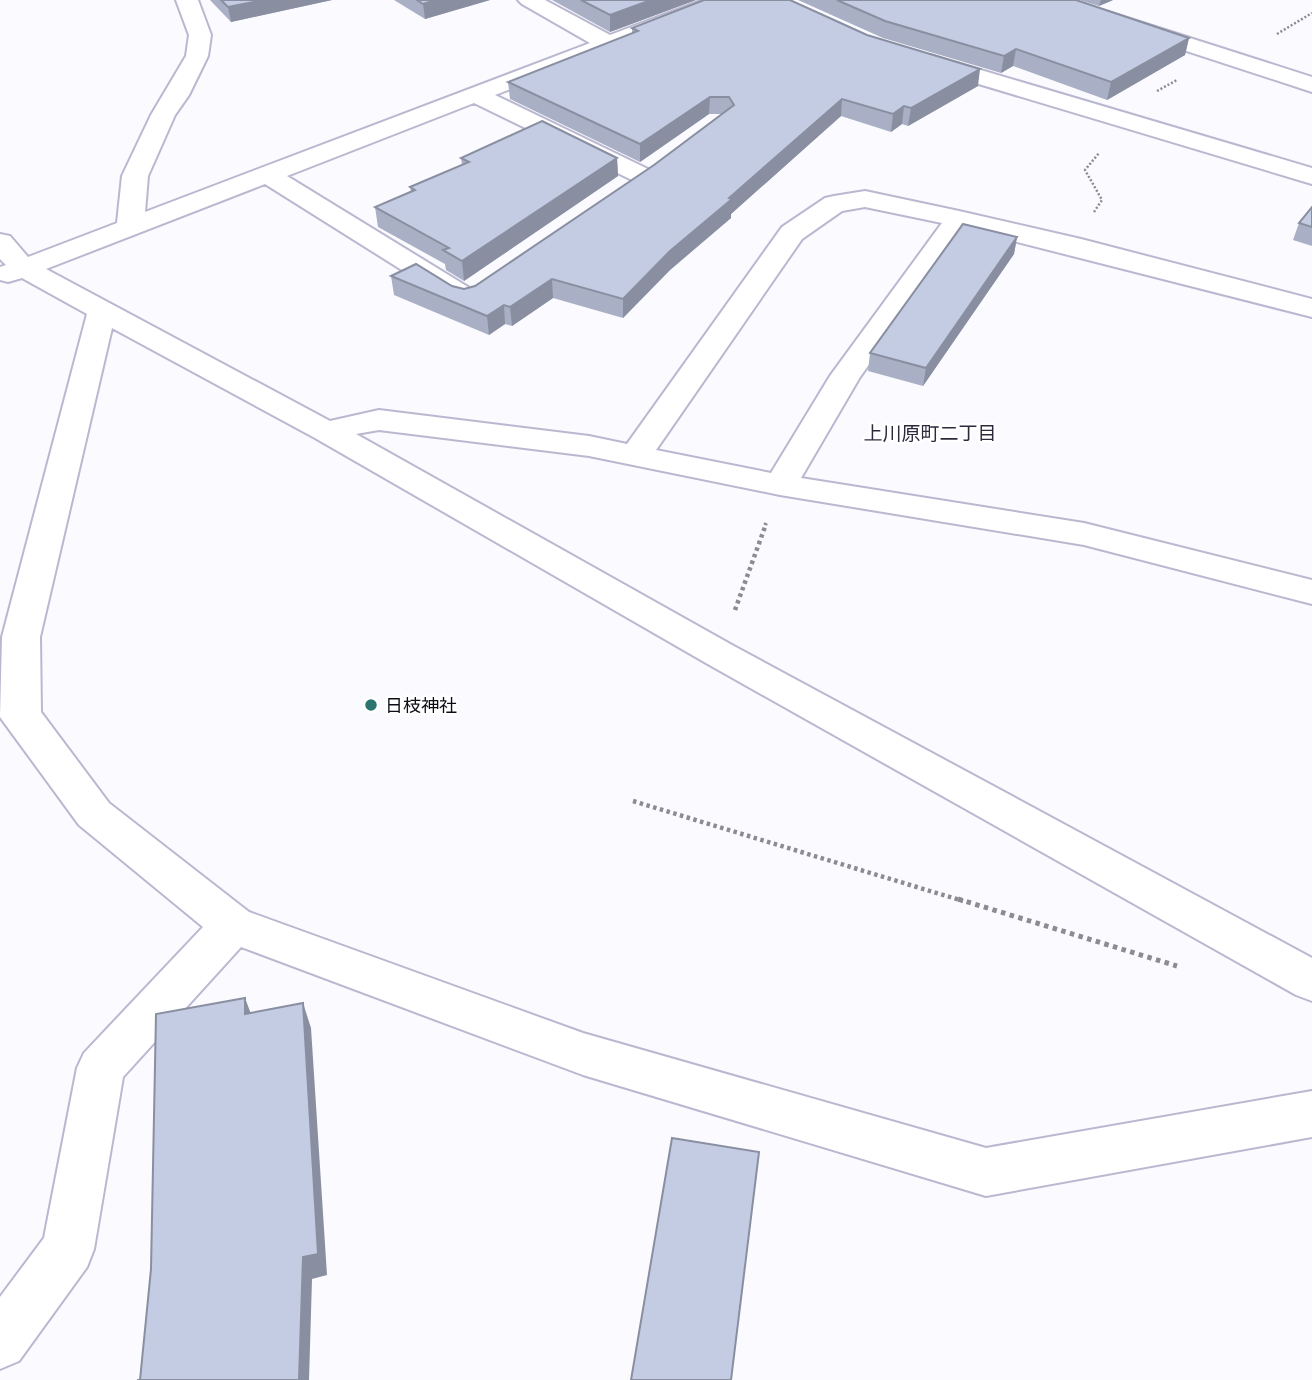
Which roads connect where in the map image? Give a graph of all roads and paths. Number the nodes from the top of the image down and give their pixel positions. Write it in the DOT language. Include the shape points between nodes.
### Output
graph roads {
  1 [pos="187,0"];
  2 [pos="529,0"];
  3 [pos="722,0"];
  4 [pos="1050,0"];
  5 [pos="607,43"];
  6 [pos="914,57"];
  7 [pos="1312,85"];
  8 [pos="474,94"];
  9 [pos="665,160"];
  10 [pos="266,174"];
  11 [pos="643,176"];
  12 [pos="1312,176"];
  13 [pos="621,191"];
  14 [pos="959,219"];
  15 [pos="130,226"];
  16 [pos="8,262"];
  17 [pos="487,282"];
  18 [pos="1312,308"];
  19 [pos="102,311"];
  20 [pos="326,431"];
  21 [pos="636,455"];
  22 [pos="780,485"];
  23 [pos="1312,592"];
  24 [pos="719,654"];
  25 [pos="7,711"];
  26 [pos="633,801"];
  27 [pos="233,925"];
  28 [pos="1179,967"];
  29 [pos="1312,981"];
  30 [pos="1312,1114"];
  31 [pos="0,1342"];
  1 -- 15 [label="street" via="200,35 197,57 135,176"];
  2 -- 5 [label="street"];
  3 -- 5 [label="street"];
  4 -- 7 [label="street"];
  5 -- 8 [label="street"];
  6 -- 12 [label="street"];
  8 -- 10 [label="street"];
  8 -- 11 [label="street"];
  9 -- 11 [label="street"];
  10 -- 15 [label="street"];
  10 -- 17 [label="street" via="464,297"];
  11 -- 13 [label="street"];
  14 -- 18 [label="street"];
  14 -- 21 [label="street" via="865,199 834,204 792,233"];
  14 -- 22 [label="street" via="845,376"];
  15 -- 16 [label="street"];
  16 -- 19 [label="street"];
  19 -- 20 [label="street"];
  19 -- 25 [label="street"];
  20 -- 21 [label="street" via="379,419"];
  20 -- 24 [label="street"];
  21 -- 22 [label="street"];
  22 -- 23 [label="street" via="1084,534"];
  22 -- 24 [label="path"];
  24 -- 29 [label="street"];
  25 -- 27 [label="street" via="94,814"];
  26 -- 28 [label="path"];
  27 -- 30 [label="street" via="583,1054 986,1172"];
  27 -- 31 [label="street" via="101,1068 68,1249"];
}
